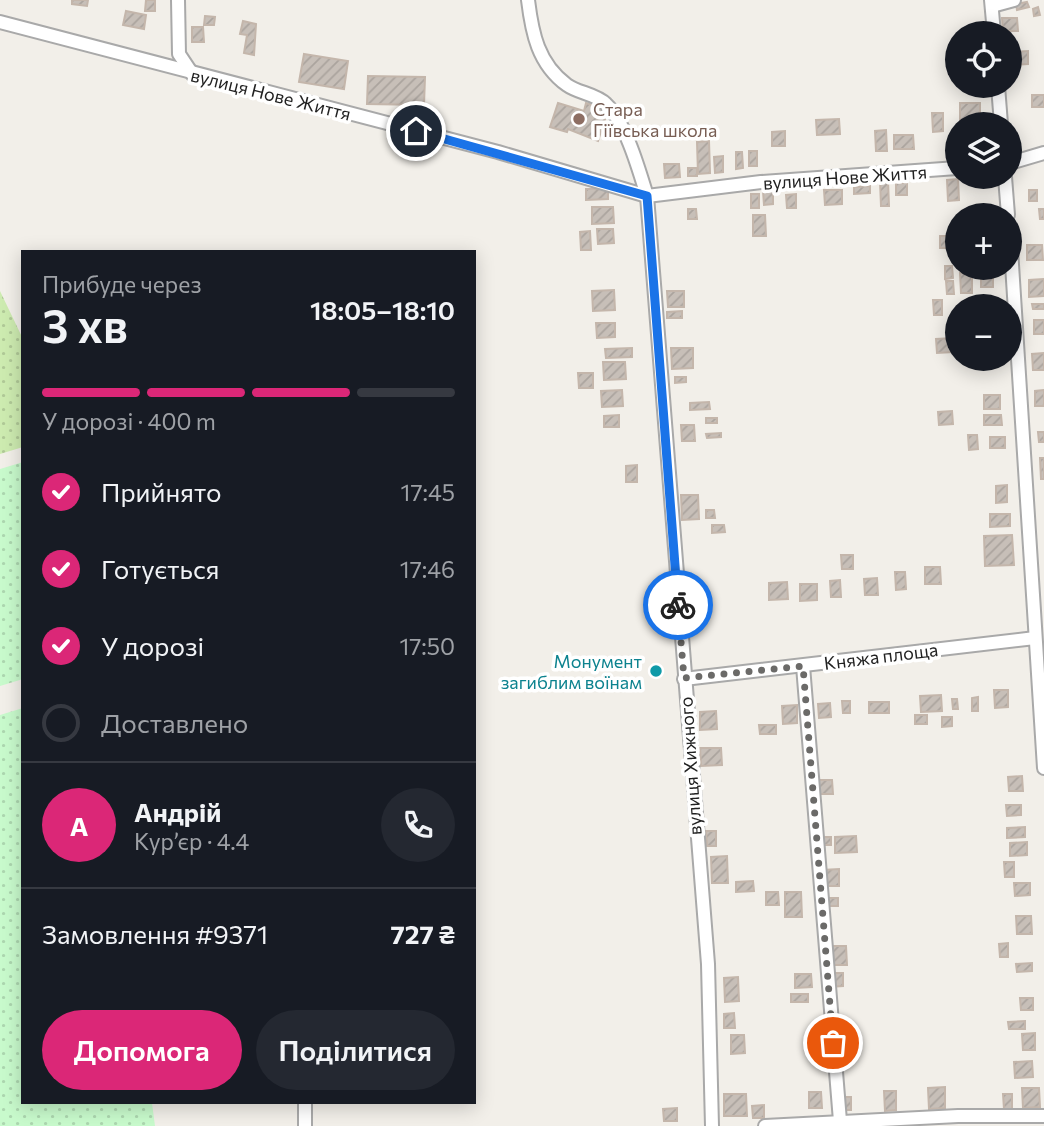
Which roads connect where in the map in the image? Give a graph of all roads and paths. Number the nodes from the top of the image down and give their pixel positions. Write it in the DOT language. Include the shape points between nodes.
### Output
graph roads {
  1 [pos="178,0"];
  2 [pos="528,0"];
  3 [pos="1014,0"];
  4 [pos="991,3"];
  5 [pos="993,21"];
  6 [pos="0,22"];
  7 [pos="193,75"];
  8 [pos="1044,153"];
  9 [pos="1022,159"];
  10 [pos="945,169"];
  11 [pos="647,196"];
  12 [pos="1014,280"];
  13 [pos="1038,593"];
  14 [pos="1035,638"];
  15 [pos="803,666"];
  16 [pos="1041,668"];
  17 [pos="684,678"];
  18 [pos="1044,768"];
  19 [pos="305,1104"];
  20 [pos="1044,1116"];
  21 [pos="840,1121"];
  22 [pos="305,1126"];
  23 [pos="712,1126"];
  24 [pos="765,1126"];
  1 -- 7 [label="street" via="179,54"];
  2 -- 11 [label="street, вулиця Хижного" via="533,39 547,64 567,85 606,104 634,150"];
  3 -- 4 [label="street"];
  4 -- 5 [label="street"];
  6 -- 7 [label="street, вулиця Нове Життя"];
  7 -- 11 [label="street, вулиця Нове Життя" via="488,149"];
  8 -- 9 [label="street"];
  10 -- 11 [label="street, вулиця Нове Життя" via="761,182"];
  11 -- 17 [label="street, вулиця Хижного"];
  12 -- 13 [label="street"];
  13 -- 14 [label="street"];
  14 -- 15 [label="street, Княжа площа"];
  14 -- 16 [label="street"];
  15 -- 17 [label="street, Княжа площа"];
  15 -- 21 [label="street"];
  16 -- 18 [label="street"];
  17 -- 23 [label="street, вулиця Хижного" via="708,964"];
  19 -- 22 [label="street"];
  20 -- 21 [label="street"];
  21 -- 24 [label="street"];
}
